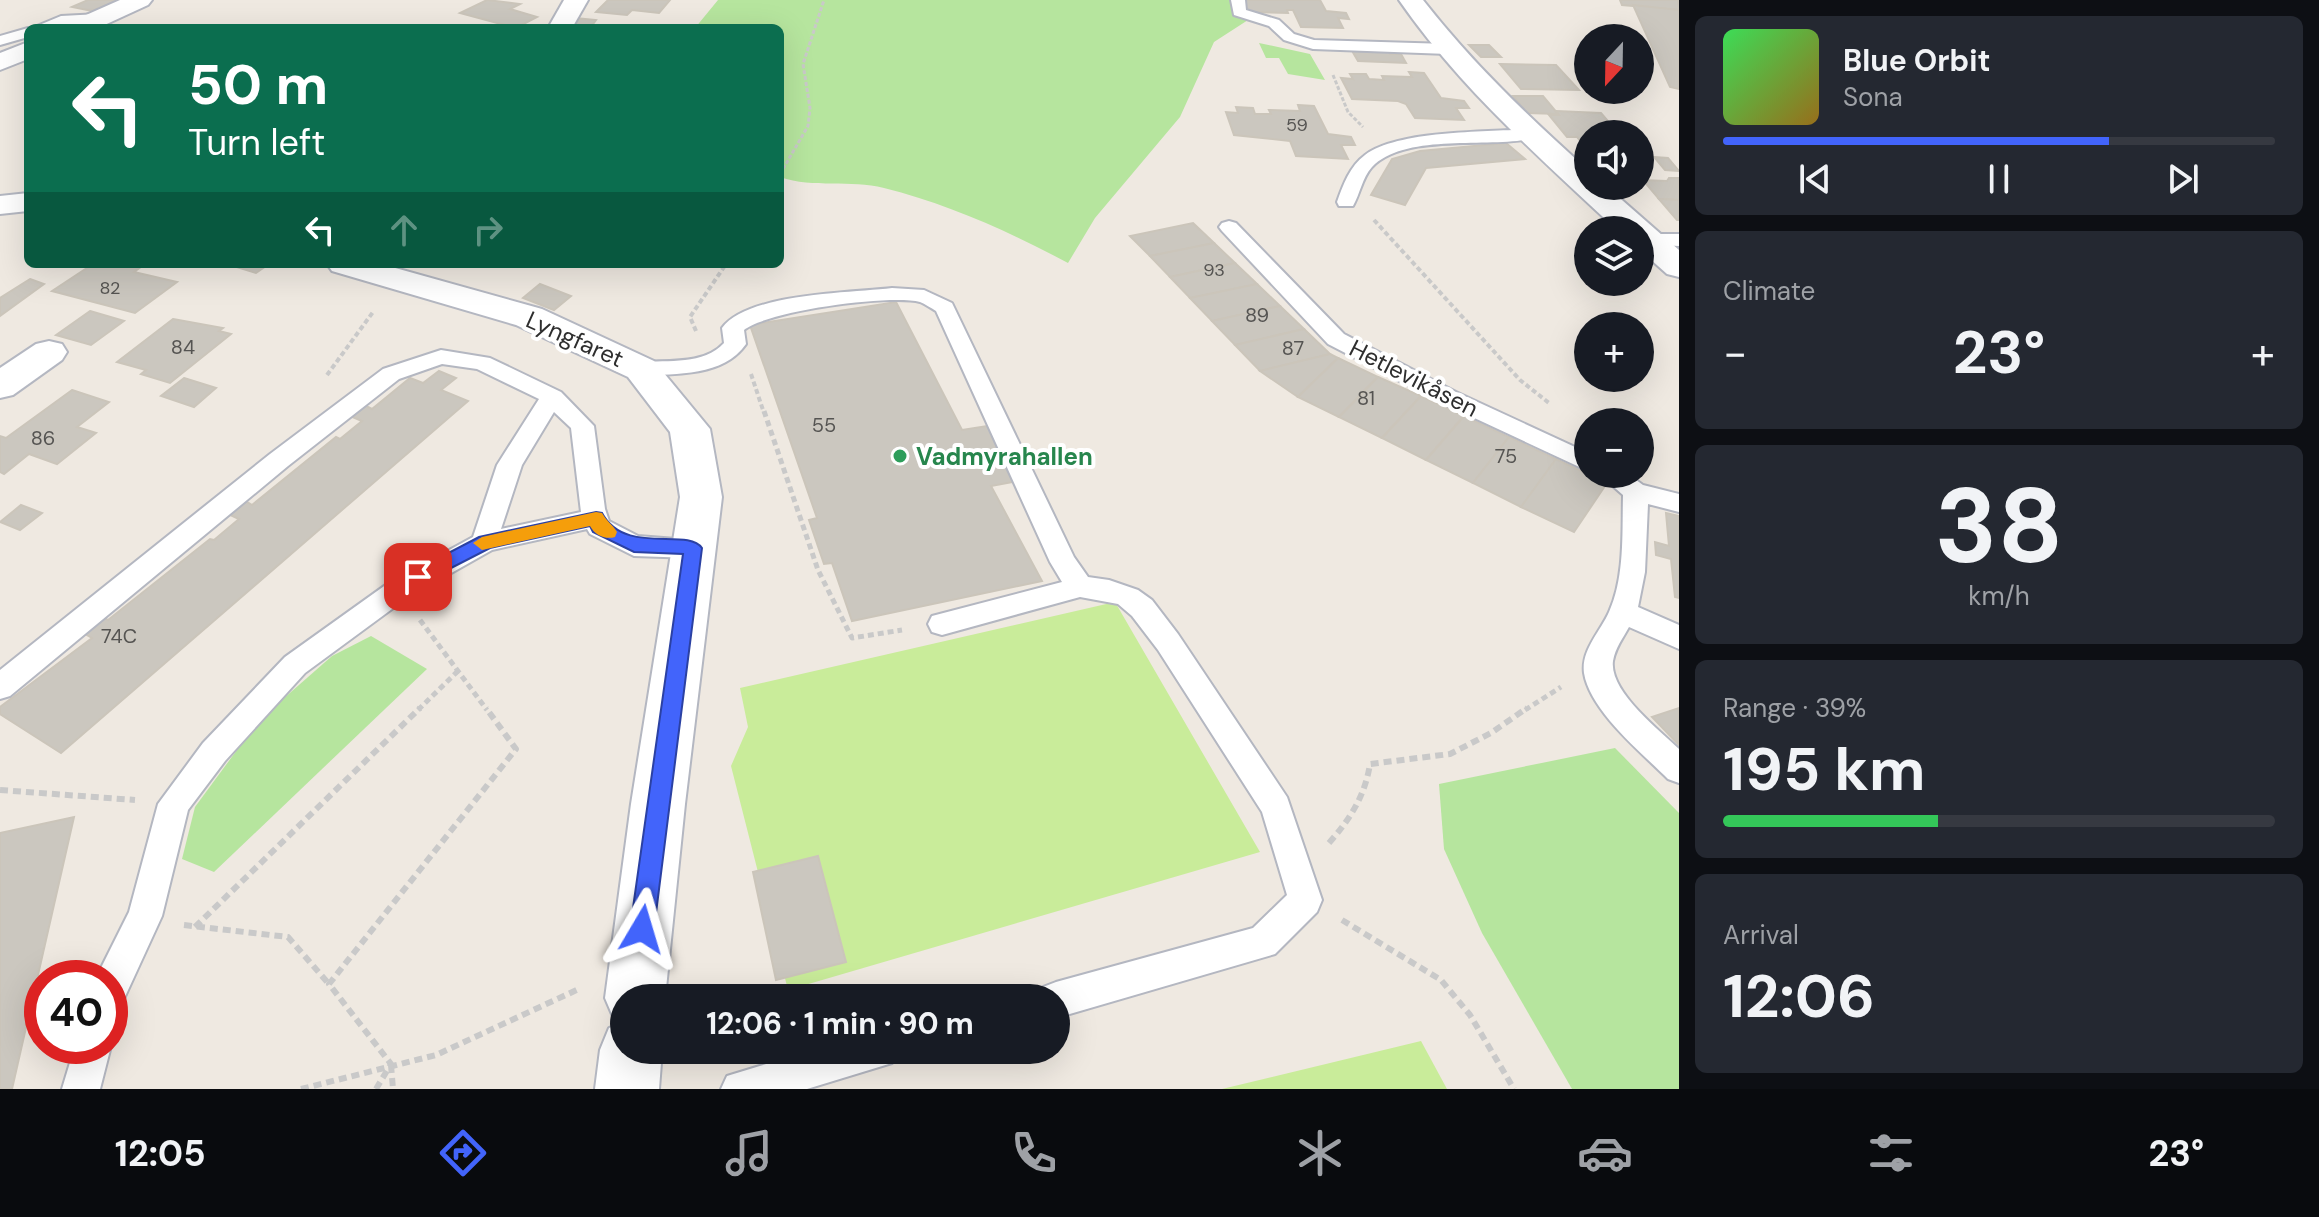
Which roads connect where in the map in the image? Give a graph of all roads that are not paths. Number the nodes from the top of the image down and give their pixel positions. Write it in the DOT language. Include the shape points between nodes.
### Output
graph roads {
  1 [pos="140,0"];
  2 [pos="576,0"];
  3 [pos="1238,0"];
  4 [pos="1411,0"];
  5 [pos="88,23"];
  6 [pos="50,24"];
  7 [pos="562,24"];
  8 [pos="24,33"];
  9 [pos="0,41"];
  10 [pos="1448,49"];
  11 [pos="24,52"];
  12 [pos="0,62"];
  13 [pos="1529,134"];
  14 [pos="24,202"];
  15 [pos="1346,202"];
  16 [pos="0,205"];
  17 [pos="1627,216"];
  18 [pos="1229,227"];
  19 [pos="1654,239"];
  20 [pos="1679,267"];
  21 [pos="393,270"];
  22 [pos="49,352"];
  23 [pos="641,369"];
  24 [pos="0,386"];
  25 [pos="553,397"];
  26 [pos="1574,456"];
  27 [pos="1630,488"];
  28 [pos="1635,492"];
  29 [pos="1679,503"];
  30 [pos="596,518"];
  31 [pos="485,542"];
  32 [pos="693,548"];
  33 [pos="1080,587"];
  34 [pos="1624,612"];
  35 [pos="942,624"];
  36 [pos="1679,638"];
  37 [pos="0,687"];
  38 [pos="1679,769"];
  39 [pos="124,960"];
  40 [pos="637,979"];
  41 [pos="1070,996"];
  42 [pos="88,1064"];
  43 [pos="630,1064"];
  44 [pos="829,1064"];
  45 [pos="81,1089"];
  46 [pos="627,1089"];
  47 [pos="740,1089"];
  1 -- 5 [label="street"];
  2 -- 7 [label="street"];
  3 -- 10 [label="lane" via="1239,12 1313,44"];
  4 -- 10 [label="street"];
  5 -- 6 [label="lane"];
  8 -- 9 [label="lane"];
  10 -- 13 [label="street"];
  11 -- 12 [label="street"];
  13 -- 15 [label="lane" via="1387,151 1363,167"];
  13 -- 17 [label="street"];
  14 -- 16 [label="street"];
  18 -- 26 [label="lane, Hetlevikåsen" via="1336,339"];
  19 -- 20 [label="street"];
  21 -- 23 [label="street, Lyngfaret" via="529,317"];
  22 -- 24 [label="street"];
  23 -- 32 [label="street, Lyngfaret" via="690,429 701,497"];
  23 -- 33 [label="lane" via="727,356 735,344 733,328 747,317 788,306 892,294 924,296 945,307 1063,562"];
  25 -- 30 [label="lane" via="582,426"];
  25 -- 31 [label="lane" via="526,431 494,499"];
  25 -- 37 [label="lane" via="482,363 441,357 391,374"];
  27 -- 28 [label="lane"];
  28 -- 29 [label="lane"];
  28 -- 34 [label="lane" via="1635,546"];
  30 -- 31 [label="lane"];
  30 -- 32 [label="lane" via="599,527 634,546"];
  31 -- 39 [label="lane" via="397,591 295,665 214,752 174,804 145,916"];
  32 -- 40 [label="street, Lyngfaret"];
  33 -- 35 [label="lane"];
  33 -- 41 [label="lane" via="1128,597 1168,642 1276,807 1305,900 1263,942"];
  34 -- 36 [label="lane"];
  34 -- 38 [label="lane" via="1601,648 1601,682 1627,717"];
  42 -- 45 [label="lane"];
  43 -- 46 [label="street"];
  44 -- 47 [label="lane"];
}
